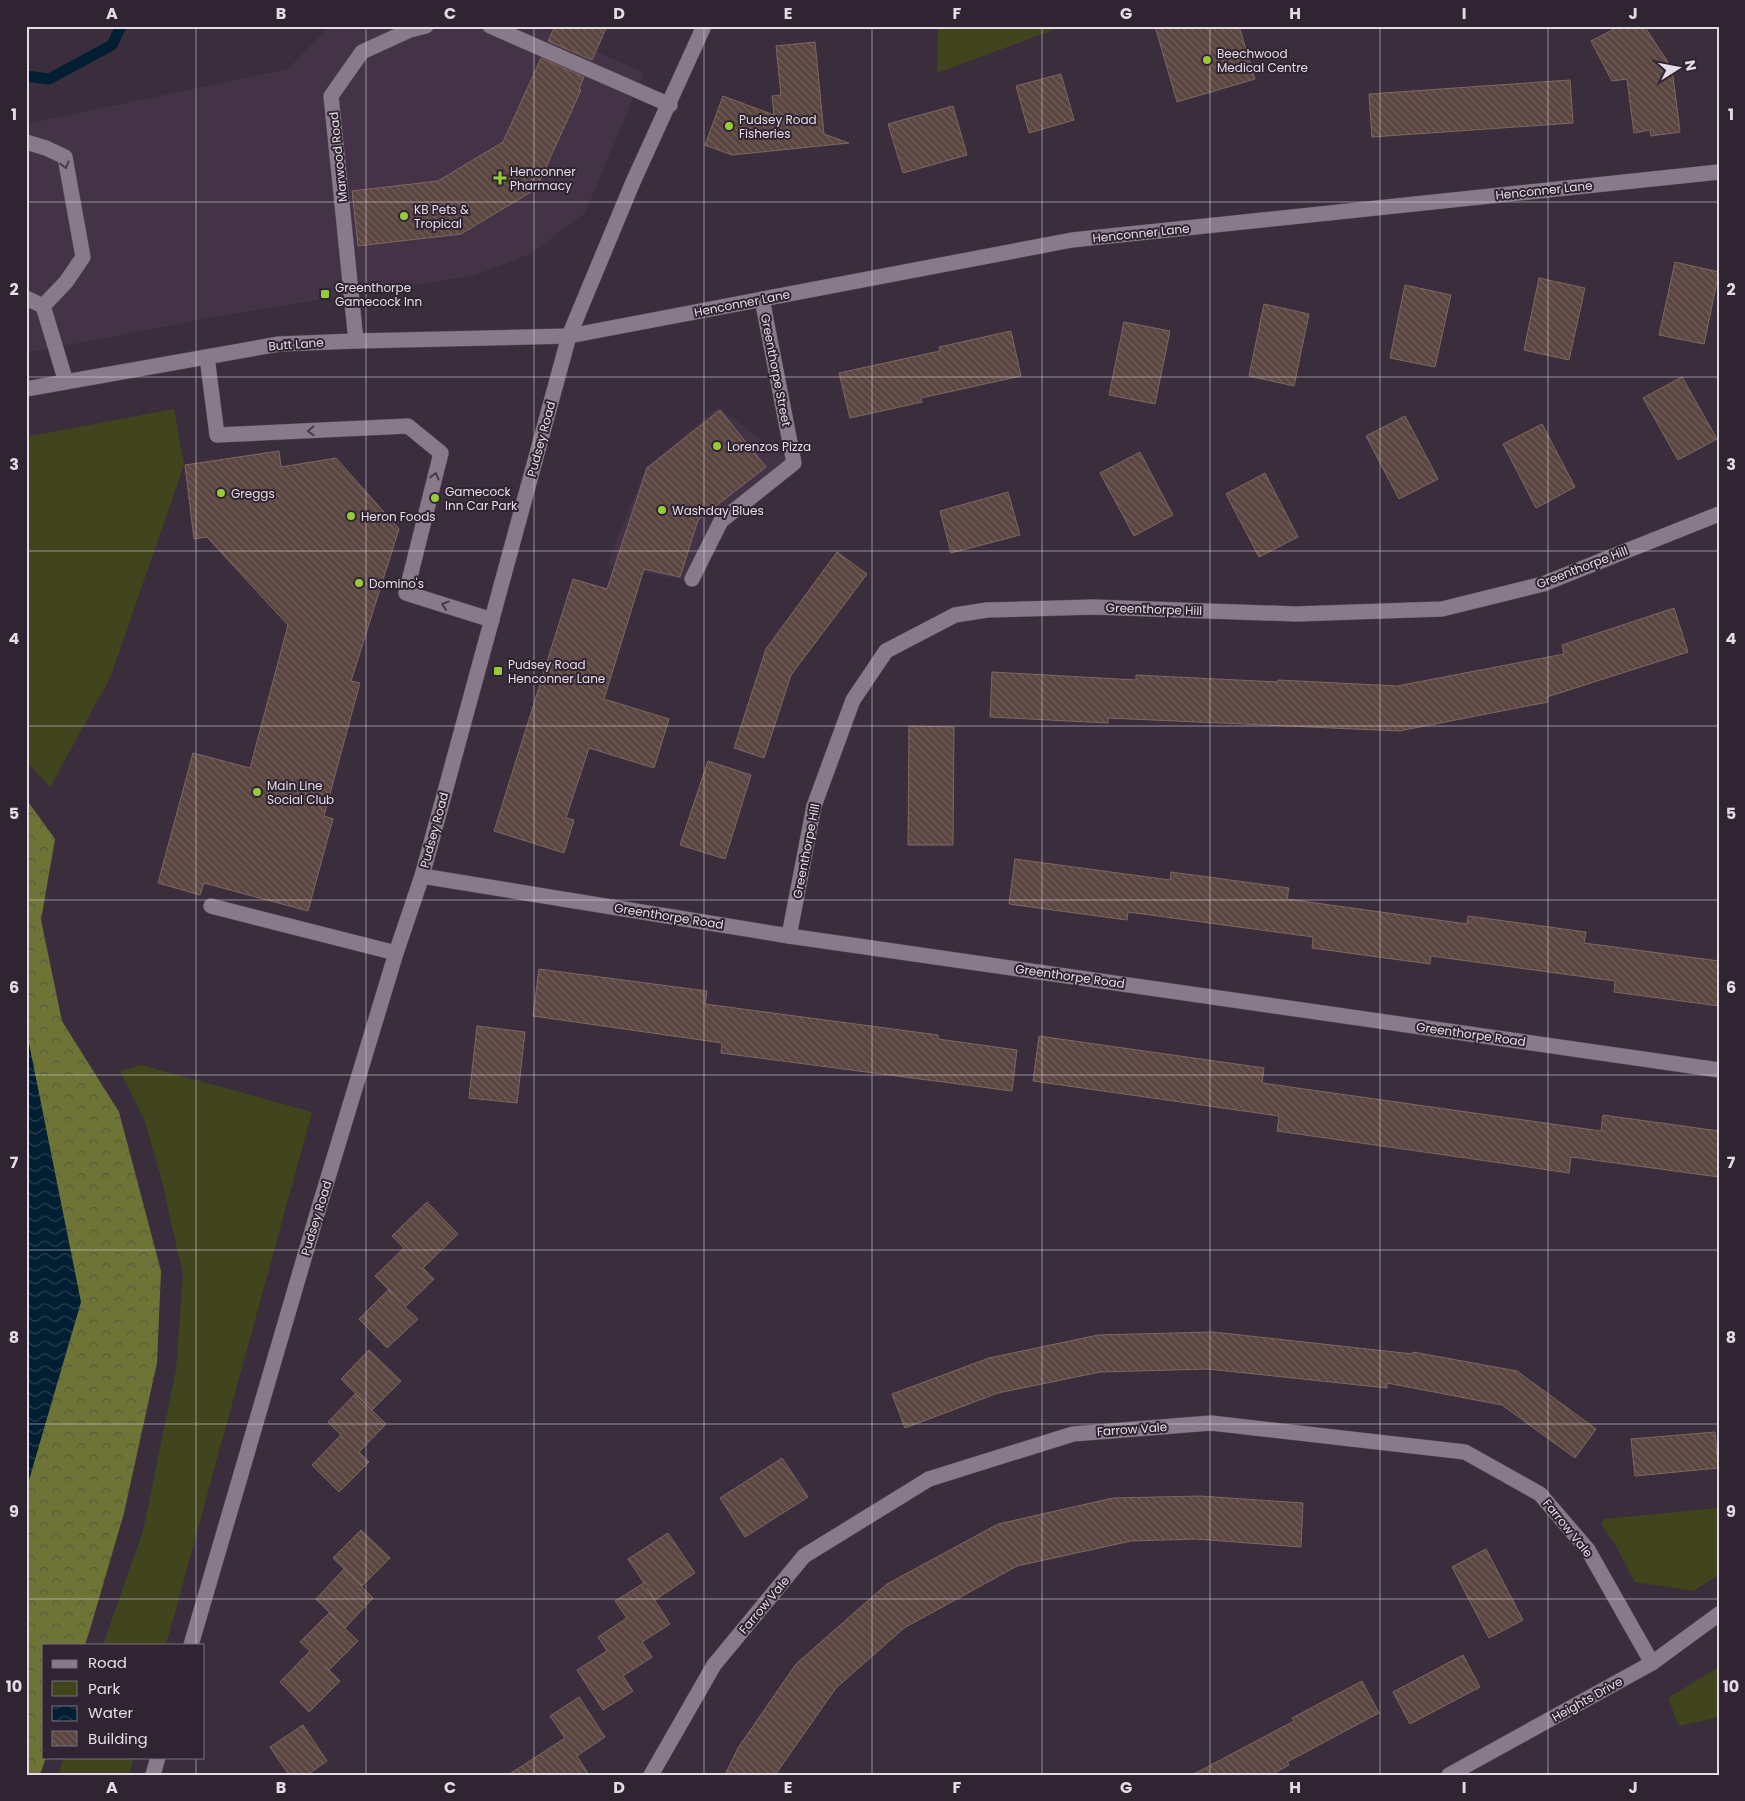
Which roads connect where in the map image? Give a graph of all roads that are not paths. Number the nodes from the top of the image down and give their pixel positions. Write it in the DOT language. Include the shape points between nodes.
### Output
graph roads {
  1 [pos="426,26"];
  2 [pos="490,26"];
  3 [pos="704,26"];
  4 [pos="670,105"];
  5 [pos="26,142"];
  6 [pos="1719,172"];
  7 [pos="26,298"];
  8 [pos="762,299"];
  9 [pos="43,306"];
  10 [pos="570,336"];
  11 [pos="356,341"];
  12 [pos="207,357"];
  13 [pos="66,382"];
  14 [pos="26,389"];
  15 [pos="1719,514"];
  16 [pos="692,579"];
  17 [pos="492,620"];
  18 [pos="422,876"];
  19 [pos="212,906"];
  20 [pos="789,936"];
  21 [pos="396,953"];
  22 [pos="1719,1070"];
  23 [pos="1719,1614"];
  24 [pos="191,1644"];
  25 [pos="1652,1663"];
  26 [pos="158,1758"];
  27 [pos="153,1775"];
  28 [pos="652,1775"];
  29 [pos="1449,1775"];
  1 -- 11 [label="street, Marwood Road" via="362,52 331,96"];
  2 -- 4 [label="street"];
  3 -- 4 [label="street, Pudsey Road"];
  4 -- 10 [label="street, Pudsey Road" via="633,182"];
  5 -- 9 [label="street, one-way" via="65,158 83,257 66,282"];
  6 -- 8 [label="street, Henconner Lane" via="1072,240"];
  7 -- 9 [label="street"];
  8 -- 10 [label="street, Henconner Lane"];
  8 -- 16 [label="street, Greenthorpe Street" via="794,462 721,522"];
  9 -- 13 [label="street"];
  10 -- 11 [label="street, Butt Lane"];
  10 -- 17 [label="street, Pudsey Road"];
  11 -- 12 [label="street, Butt Lane" via="279,344"];
  12 -- 13 [label="street, Butt Lane"];
  17 -- 12 [label="street, one-way" via="406,593 440,453 408,426 217,435"];
  13 -- 14 [label="street, Butt Lane"];
  15 -- 20 [label="street, Greenthorpe Hill" via="1543,584 1442,609 1296,614 1094,607 987,610 955,615 886,651 853,700 814,806"];
  17 -- 18 [label="street, Pudsey Road"];
  18 -- 20 [label="street, Greenthorpe Road"];
  18 -- 21 [label="street, Pudsey Road"];
  19 -- 21 [label="street"];
  20 -- 22 [label="street, Greenthorpe Road"];
  21 -- 24 [label="street, Pudsey Road"];
  23 -- 25 [label="street, Heights Drive"];
  25 -- 28 [label="street, Farrow Vale" via="1588,1550 1540,1494 1465,1452 1211,1423 1073,1434 929,1479 804,1556 714,1665"];
  25 -- 29 [label="street, Heights Drive"];
  26 -- 27 [label="street"];
}
